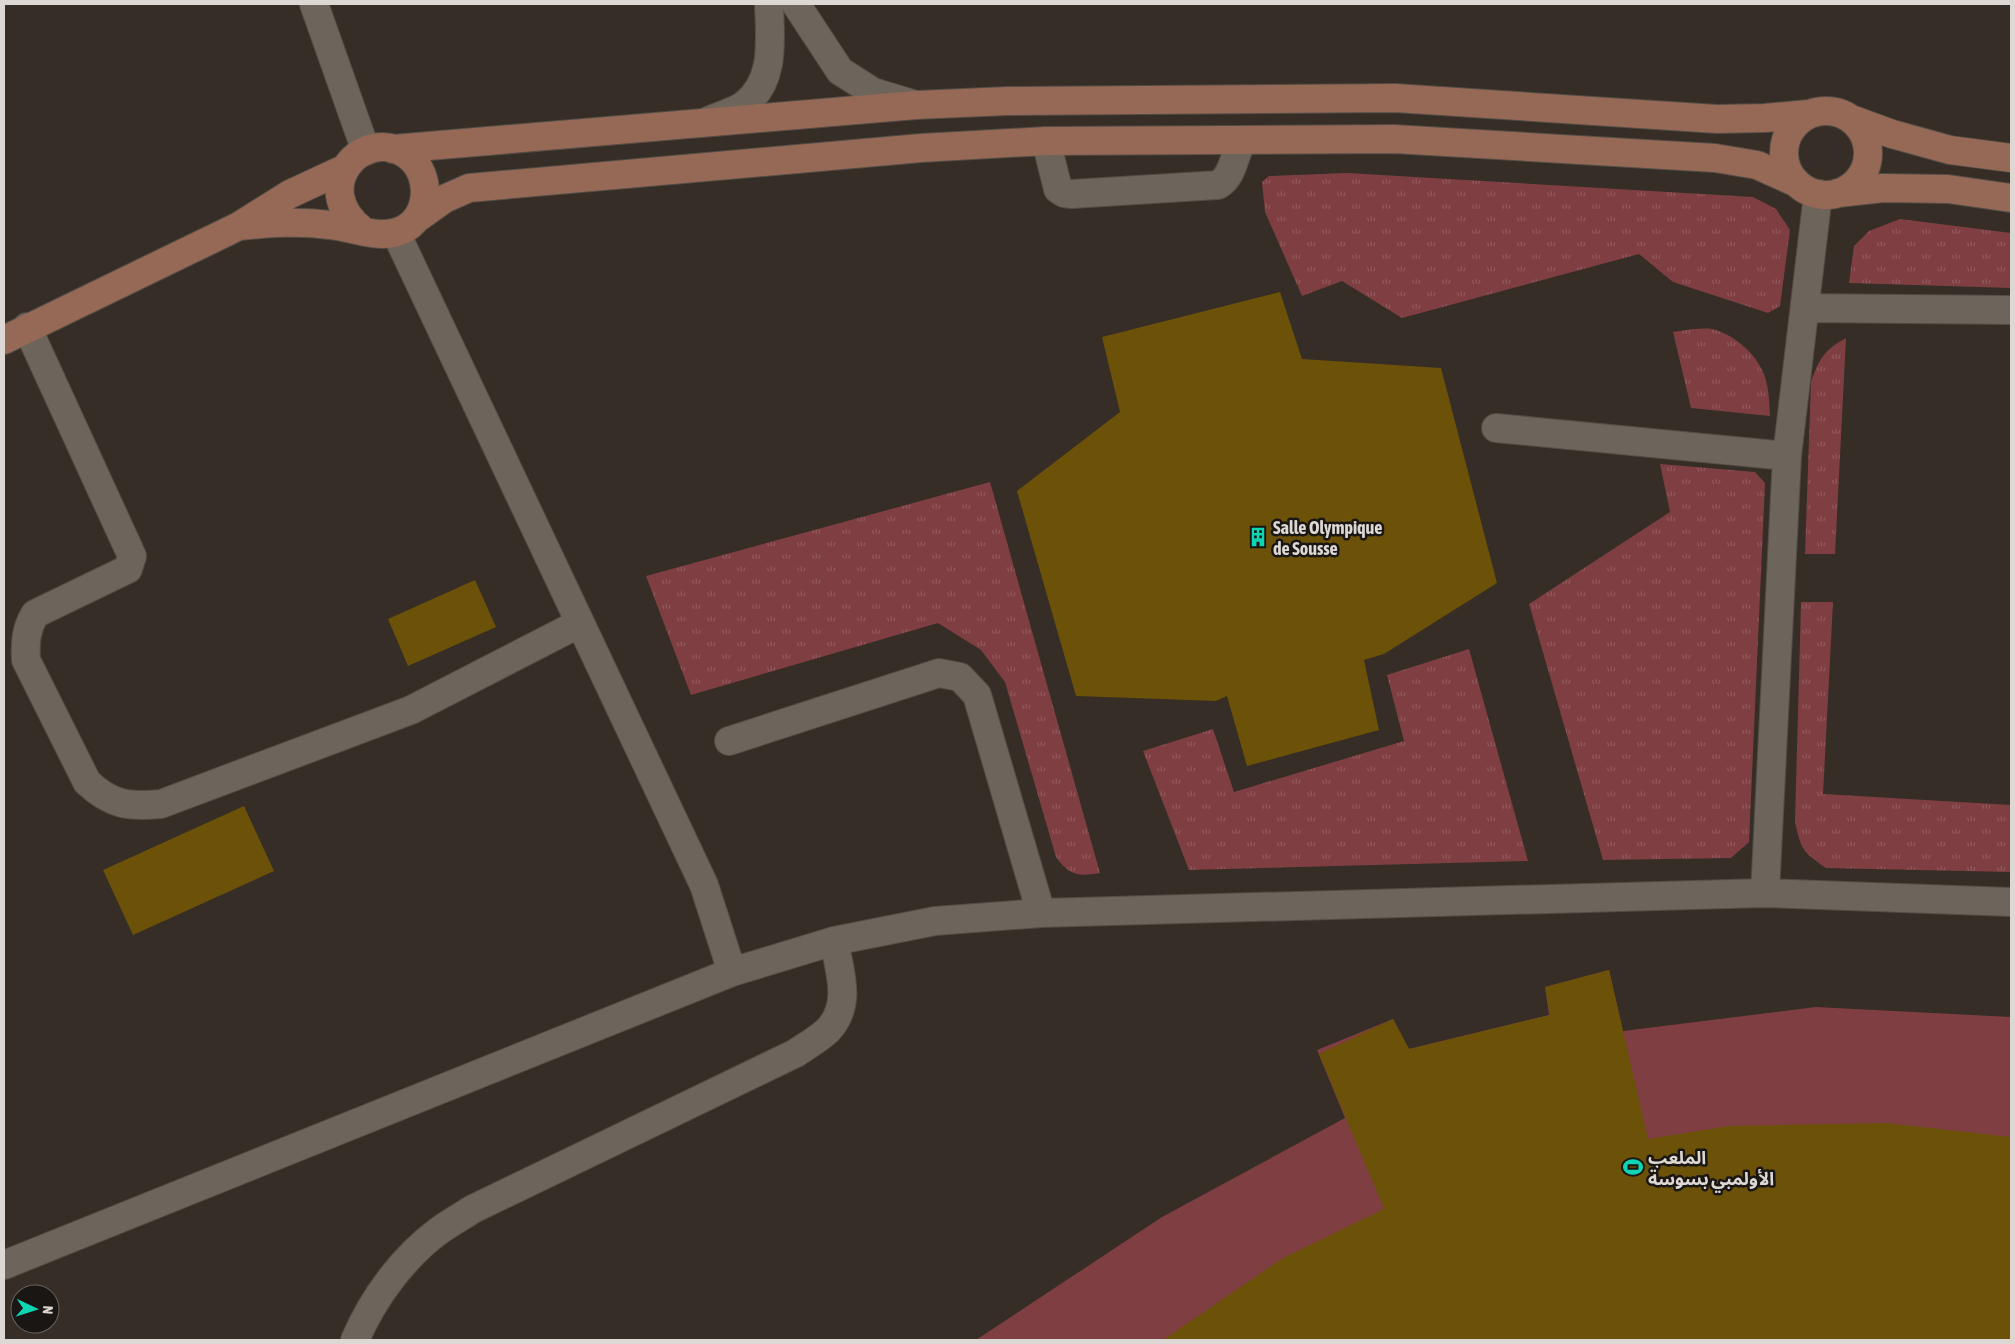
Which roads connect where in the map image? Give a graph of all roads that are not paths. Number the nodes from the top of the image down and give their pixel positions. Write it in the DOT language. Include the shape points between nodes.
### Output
graph roads {
  1 [pos="314,4"];
  2 [pos="769,4"];
  3 [pos="796,4"];
  4 [pos="916,105"];
  5 [pos="1810,114"];
  6 [pos="1851,118"];
  7 [pos="701,124"];
  8 [pos="1242,140"];
  9 [pos="1046,141"];
  10 [pos="393,149"];
  11 [pos="366,150"];
  12 [pos="2011,158"];
  13 [pos="346,168"];
  14 [pos="1816,190"];
  15 [pos="2011,198"];
  16 [pos="239,226"];
  17 [pos="406,226"];
  18 [pos="362,230"];
  19 [pos="1805,308"];
  20 [pos="2011,310"];
  21 [pos="27,327"];
  22 [pos="4,340"];
  23 [pos="1496,428"];
  24 [pos="1787,456"];
  25 [pos="580,623"];
  26 [pos="729,741"];
  27 [pos="1765,893"];
  28 [pos="2011,902"];
  29 [pos="1041,913"];
  30 [pos="834,941"];
  31 [pos="732,972"];
  32 [pos="4,1265"];
  33 [pos="356,1340"];
  1 -- 11 [label="street"];
  2 -- 7 [label="street" via="768,66 758,91 742,106"];
  3 -- 4 [label="street" via="840,71 873,92"];
  4 -- 5 [label="main road" via="1008,101 1395,98 1717,119"];
  4 -- 7 [label="main road"];
  5 -- 6 [label="main road" via="1824,110"];
  5 -- 14 [label="main road" via="1789,132 1785,159 1789,172"];
  6 -- 12 [label="main road" via="1892,134 1950,150"];
  6 -- 14 [label="main road" via="1861,128 1866,141 1868,155 1865,168 1847,189"];
  7 -- 10 [label="main road"];
  8 -- 9 [label="main road"];
  8 -- 9 [label="street" via="1228,176 1218,186 1072,194 1058,189"];
  8 -- 14 [label="main road" via="1394,139 1715,158 1757,165"];
  9 -- 17 [label="main road" via="921,148 469,188 444,199"];
  10 -- 11 [label="main road"];
  10 -- 17 [label="main road" via="417,165 424,178 423,206"];
  11 -- 13 [label="main road"];
  13 -- 16 [label="main road" via="290,194"];
  13 -- 18 [label="main road" via="339,196 351,221"];
  14 -- 15 [label="main road" via="1948,189"];
  14 -- 19 [label="street"];
  16 -- 18 [label="main road" via="301,222"];
  16 -- 21 [label="main road"];
  17 -- 18 [label="main road" via="379,235"];
  17 -- 25 [label="street"];
  19 -- 20 [label="street"];
  19 -- 24 [label="street"];
  21 -- 22 [label="main road"];
  21 -- 25 [label="street" via="132,556 128,569 35,614 27,626 26,660 88,782 99,793 119,803 136,806 161,804 411,710"];
  23 -- 24 [label="street"];
  24 -- 27 [label="street"];
  25 -- 31 [label="street" via="704,885"];
  26 -- 29 [label="street" via="939,673 960,677 977,695"];
  27 -- 28 [label="street"];
  27 -- 29 [label="street"];
  29 -- 30 [label="street" via="935,921"];
  30 -- 31 [label="street"];
  30 -- 33 [label="street" via="843,986 842,1009 828,1030 796,1053 473,1209 439,1230 384,1288"];
  31 -- 32 [label="street"];
}
